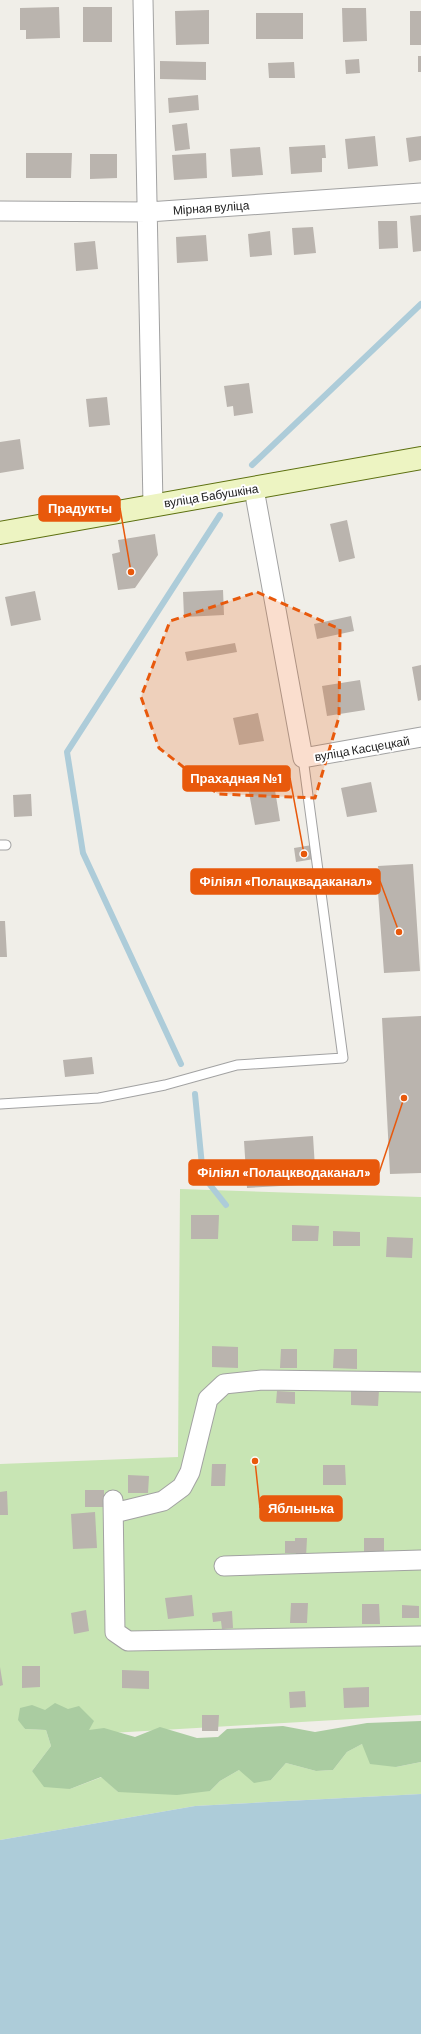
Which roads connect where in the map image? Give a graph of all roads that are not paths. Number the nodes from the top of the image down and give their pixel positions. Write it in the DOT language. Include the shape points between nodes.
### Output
graph roads {
  1 [pos="143,0"];
  2 [pos="421,193"];
  3 [pos="0,211"];
  4 [pos="148,212"];
  5 [pos="421,458"];
  6 [pos="254,488"];
  7 [pos="153,505"];
  8 [pos="0,533"];
  9 [pos="421,737"];
  10 [pos="303,758"];
  11 [pos="0,1104"];
  12 [pos="421,1382"];
  13 [pos="421,1560"];
  14 [pos="224,1566"];
  15 [pos="421,1636"];
  1 -- 4 [label="street"];
  2 -- 4 [label="street, Мірная вуліца"];
  3 -- 4 [label="street, Мірная вуліца"];
  4 -- 7 [label="street"];
  5 -- 6 [label="street, вуліца Бабушкіна"];
  6 -- 7 [label="street, вуліца Бабушкіна"];
  6 -- 10 [label="street"];
  7 -- 8 [label="street, вуліца Бабушкіна"];
  9 -- 10 [label="street, вуліца Касцецкай"];
  10 -- 11 [label="lane" via="343,1058 237,1065 165,1085 99,1098"];
  12 -- 15 [label="street" via="262,1380 224,1384 208,1400 190,1472 182,1487 163,1501 113,1507 115,1632 128,1641"];
  13 -- 14 [label="street"];
}
